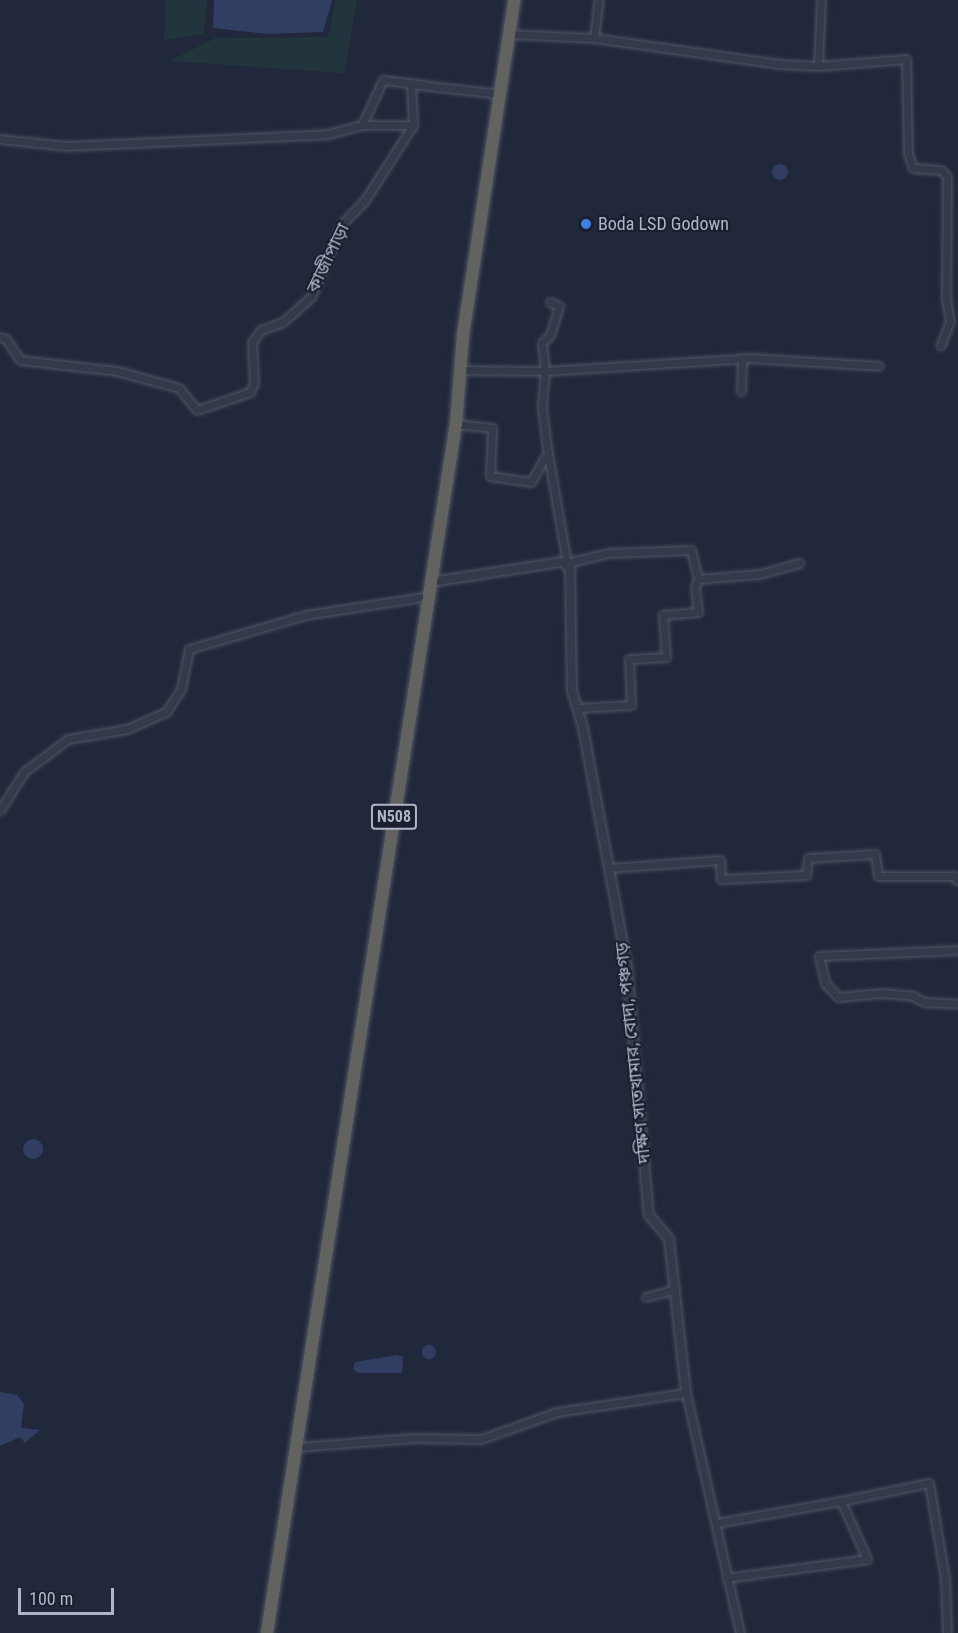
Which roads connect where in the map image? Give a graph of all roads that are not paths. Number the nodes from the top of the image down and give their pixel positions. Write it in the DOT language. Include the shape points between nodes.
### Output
graph roads {
  1 [pos="514,0"];
  2 [pos="599,0"];
  3 [pos="821,0"];
  4 [pos="509,34"];
  5 [pos="594,38"];
  6 [pos="818,66"];
  7 [pos="426,85"];
  8 [pos="500,94"];
  9 [pos="413,124"];
  10 [pos="362,125"];
  11 [pos="0,138"];
  12 [pos="550,302"];
  13 [pos="0,337"];
  14 [pos="941,345"];
  15 [pos="742,358"];
  16 [pos="879,366"];
  17 [pos="460,370"];
  18 [pos="545,371"];
  19 [pos="741,391"];
  20 [pos="456,424"];
  21 [pos="545,458"];
  22 [pos="567,563"];
  23 [pos="799,563"];
  24 [pos="698,579"];
  25 [pos="431,582"];
  26 [pos="429,596"];
  27 [pos="578,708"];
  28 [pos="0,810"];
  29 [pos="609,868"];
  30 [pos="958,882"];
  31 [pos="958,950"];
  32 [pos="958,1004"];
  33 [pos="675,1289"];
  34 [pos="646,1297"];
  35 [pos="686,1393"];
  36 [pos="297,1447"];
  37 [pos="841,1501"];
  38 [pos="717,1523"];
  39 [pos="726,1578"];
  40 [pos="267,1633"];
  41 [pos="740,1633"];
  42 [pos="947,1633"];
  1 -- 4 [label="highway, N508"];
  2 -- 5 [label="street"];
  3 -- 6 [label="street"];
  4 -- 5 [label="street"];
  4 -- 8 [label="highway, N508"];
  5 -- 6 [label="street"];
  6 -- 14 [label="street" via="906,60 910,160 913,168 941,170 947,177 946,299 950,321"];
  7 -- 8 [label="street"];
  7 -- 9 [label="street" via="411,84"];
  7 -- 10 [label="street" via="383,80"];
  8 -- 17 [label="highway, N508"];
  9 -- 10 [label="street"];
  9 -- 13 [label="street, কাজীপাড়া" via="365,200 342,224 311,297 283,322 261,330 252,342 254,383 250,392 197,410 179,388 117,371 27,362"];
  10 -- 11 [label="street" via="288,138 193,142 67,146"];
  12 -- 18 [label="street, দক্ষিণ সাতখামার, বোদা, পঞ্চগড়" via="559,306 550,335 542,343"];
  15 -- 16 [label="street"];
  15 -- 18 [label="street"];
  15 -- 19 [label="street"];
  17 -- 18 [label="street"];
  17 -- 20 [label="highway, N508"];
  18 -- 22 [label="street, দক্ষিণ সাতখামার, বোদা, পঞ্চগড়" via="542,407 546,442"];
  20 -- 21 [label="street" via="492,428 490,476 531,482"];
  20 -- 25 [label="highway, N508"];
  22 -- 24 [label="street" via="608,553 691,550"];
  22 -- 25 [label="street"];
  22 -- 27 [label="street, দক্ষিণ সাতখামার, বোদা, পঞ্চগড়" via="572,691"];
  23 -- 24 [label="street" via="760,574"];
  24 -- 27 [label="street" via="698,612 663,615 666,657 629,659 631,705"];
  25 -- 26 [label="highway, N508"];
  26 -- 28 [label="street" via="305,615 189,649 181,689 166,712 127,729 68,739 24,772"];
  26 -- 36 [label="highway, N508"];
  27 -- 29 [label="street, দক্ষিণ সাতখামার, বোদা, পঞ্চগড়"];
  29 -- 30 [label="street" via="720,860 721,879 806,875 808,858 875,854 878,876 954,876"];
  29 -- 33 [label="street, দক্ষিণ সাতখামার, বোদা, পঞ্চগড়" via="627,966 649,1215 669,1239"];
  31 -- 32 [label="street" via="819,956 825,983 838,998 881,993"];
  33 -- 34 [label="street"];
  33 -- 35 [label="street, দক্ষিণ সাতখামার, বোদা, পঞ্চগড়"];
  35 -- 36 [label="street" via="557,1412 481,1439 413,1438"];
  35 -- 38 [label="street, দক্ষিণ সাতখামার, বোদা, পঞ্চগড়"];
  36 -- 40 [label="highway, N508"];
  37 -- 38 [label="street"];
  37 -- 39 [label="street" via="867,1559"];
  37 -- 42 [label="street" via="929,1484 945,1579"];
  38 -- 39 [label="street, দক্ষিণ সাতখামার, বোদা, পঞ্চগড়"];
  39 -- 41 [label="street, দক্ষিণ সাতখামার, বোদা, পঞ্চগড়"];
}
